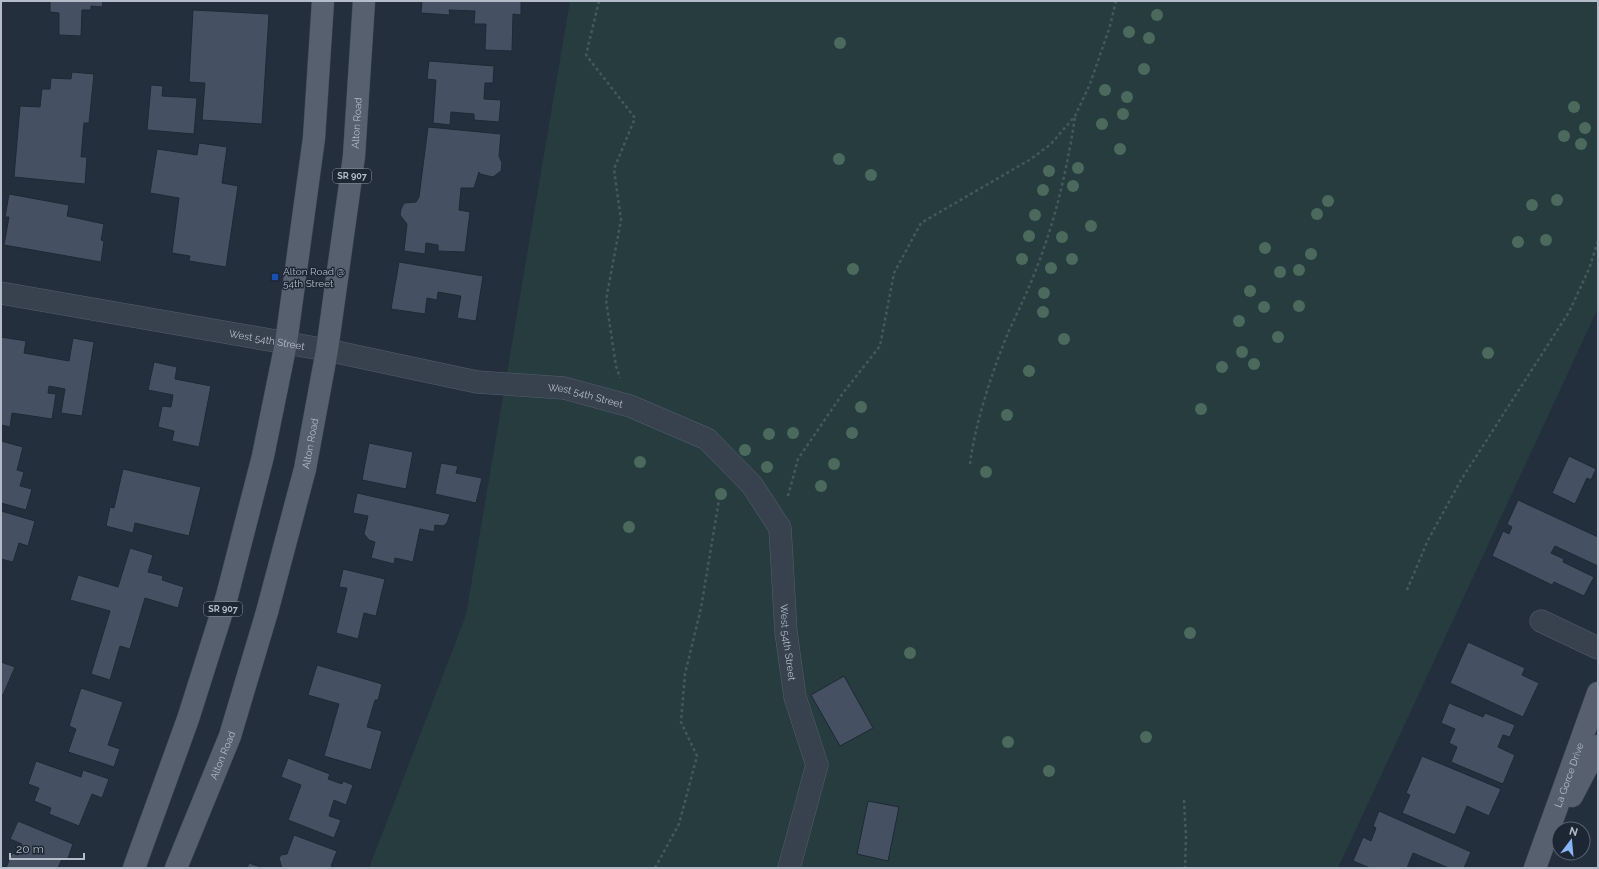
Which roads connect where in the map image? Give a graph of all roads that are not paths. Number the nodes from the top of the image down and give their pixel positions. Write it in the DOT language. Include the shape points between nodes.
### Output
graph roads {
  1 [pos="323,1"];
  2 [pos="364,1"];
  3 [pos="1,293"];
  4 [pos="286,343"];
  5 [pos="327,350"];
  6 [pos="1542,621"];
  7 [pos="1598,648"];
  8 [pos="1598,693"];
  9 [pos="1598,746"];
  10 [pos="1537,862"];
  11 [pos="134,868"];
  12 [pos="176,868"];
  13 [pos="789,868"];
  1 -- 4 [label="main road, SR 907" via="314,138"];
  2 -- 5 [label="main road, Alton Road / SR 907" via="354,156"];
  3 -- 4 [label="street, West 54th Street"];
  4 -- 5 [label="street, West 54th Street"];
  4 -- 11 [label="main road, SR 907" via="263,456 227,596 188,719"];
  5 -- 12 [label="main road, Alton Road / SR 907" via="305,469 268,612 230,736"];
  5 -- 13 [label="street, West 54th Street" via="477,382 564,388 630,406 707,439 752,485 780,528 786,632 795,697 817,765"];
  6 -- 7 [label="street"];
  8 -- 10 [label="main road, La Gorce Drive"];
  9 -- 10 [label="main road, La Gorce Drive"];
}
